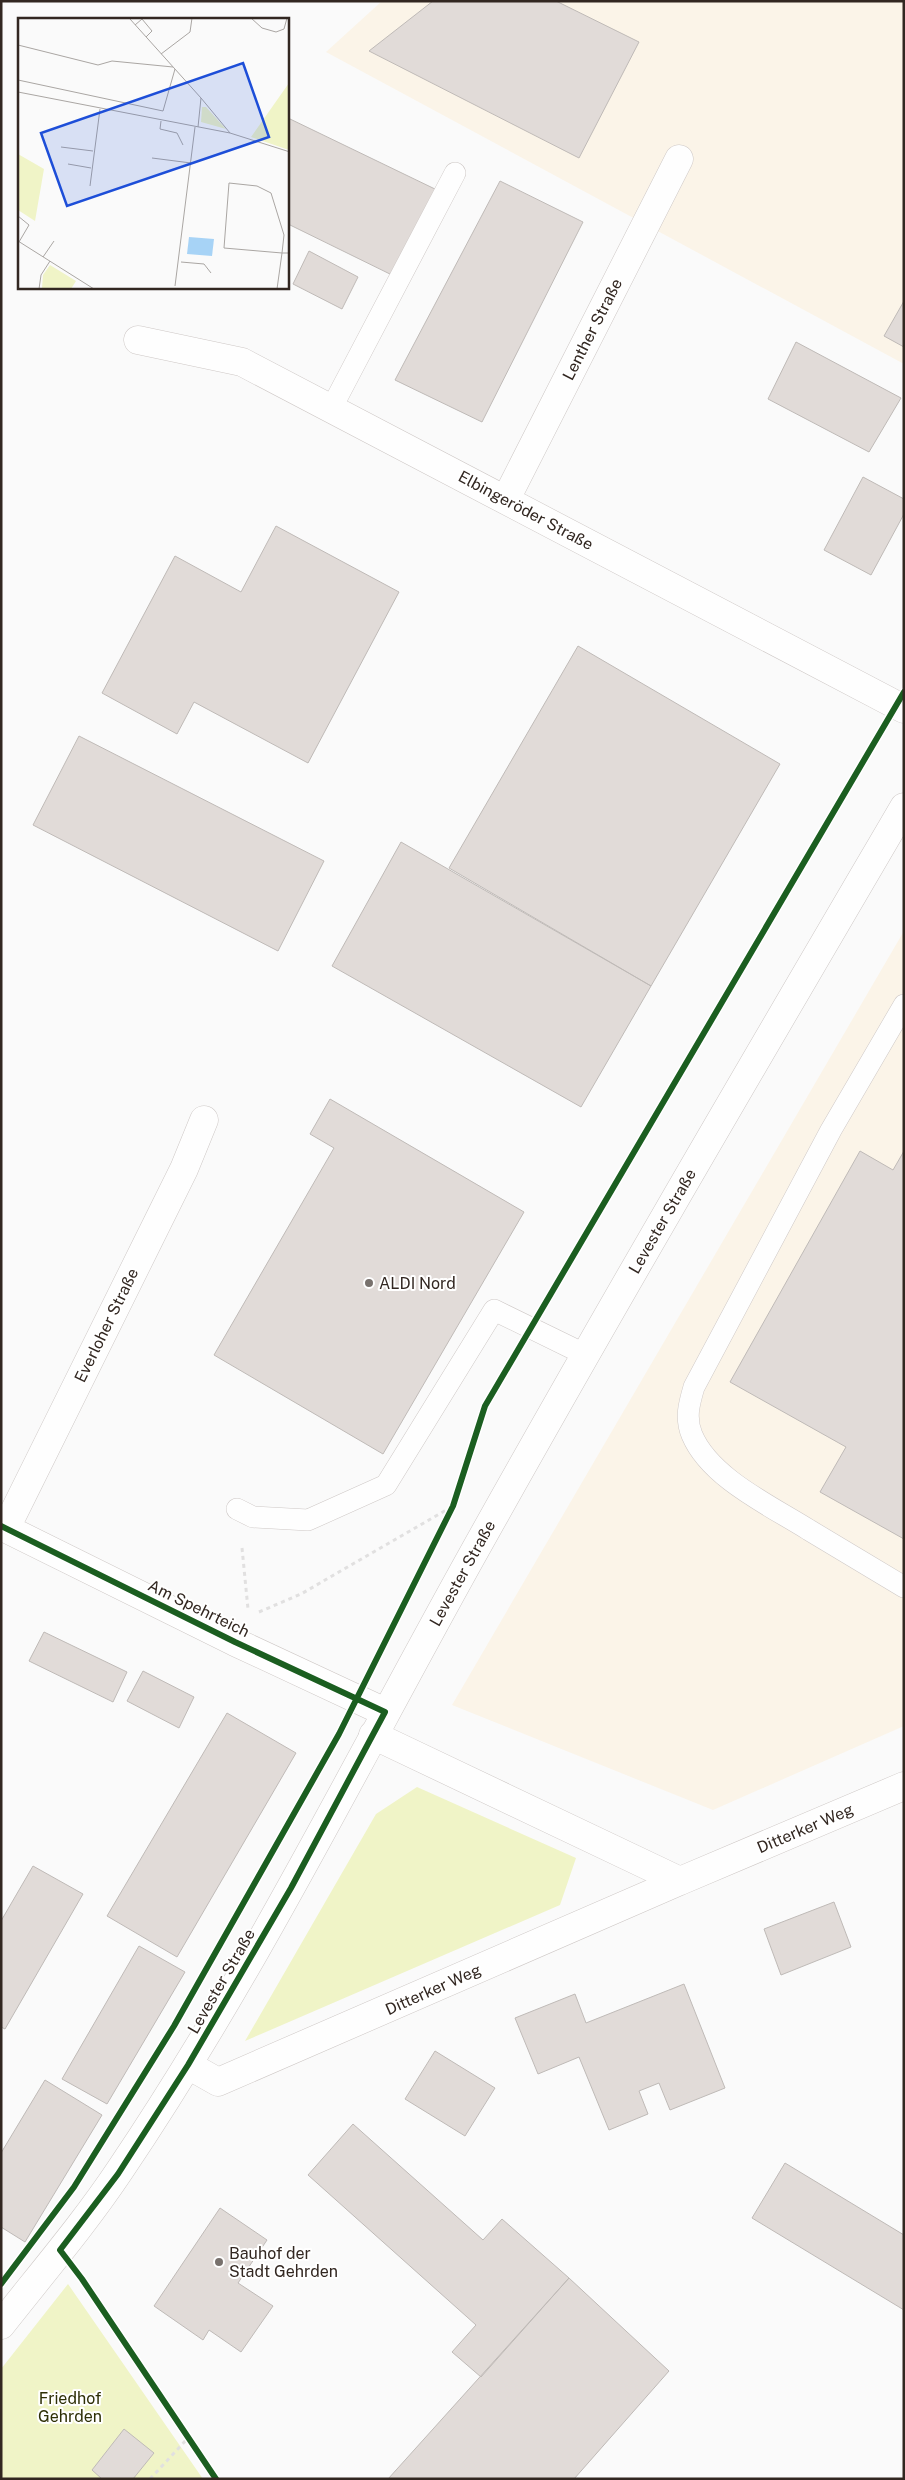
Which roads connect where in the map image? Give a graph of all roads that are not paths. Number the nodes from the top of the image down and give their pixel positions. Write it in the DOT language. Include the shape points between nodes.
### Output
graph roads {
  1 [pos="679,159"];
  2 [pos="455,173"];
  3 [pos="138,340"];
  4 [pos="331,409"];
  5 [pos="506,499"];
  6 [pos="904,709"];
  7 [pos="904,807"];
  8 [pos="904,1005"];
  9 [pos="204,1120"];
  10 [pos="584,1354"];
  11 [pos="237,1509"];
  12 [pos="4,1527"];
  13 [pos="904,1587"];
  14 [pos="379,1723"];
  15 [pos="904,1786"];
  16 [pos="680,1881"];
  17 [pos="188,2065"];
  18 [pos="1,2325"];
  1 -- 5 [label="street, Lenther Straße"];
  2 -- 4 [label="lane"];
  3 -- 4 [label="street, Elbingeröder Straße" via="242,362"];
  4 -- 5 [label="street, Elbingeröder Straße"];
  5 -- 6 [label="street, Elbingeröder Straße"];
  7 -- 10 [label="street, Levester Straße"];
  8 -- 13 [label="lane" via="826,1138 694,1387 687,1413 692,1435 716,1468 760,1500"];
  9 -- 12 [label="street, Everloher Straße" via="184,1170"];
  10 -- 11 [label="lane" via="494,1310 386,1485 308,1520 253,1517"];
  10 -- 14 [label="street, Levester Straße"];
  12 -- 14 [label="street, Am Spehrteich" via="235,1642"];
  14 -- 16 [label="street"];
  14 -- 17 [label="street, Levester Straße" via="291,1888"];
  15 -- 16 [label="street, Ditterker Weg"];
  16 -- 17 [label="street, Ditterker Weg" via="218,2082"];
  17 -- 18 [label="street, Levester Straße" via="118,2174"];
}
